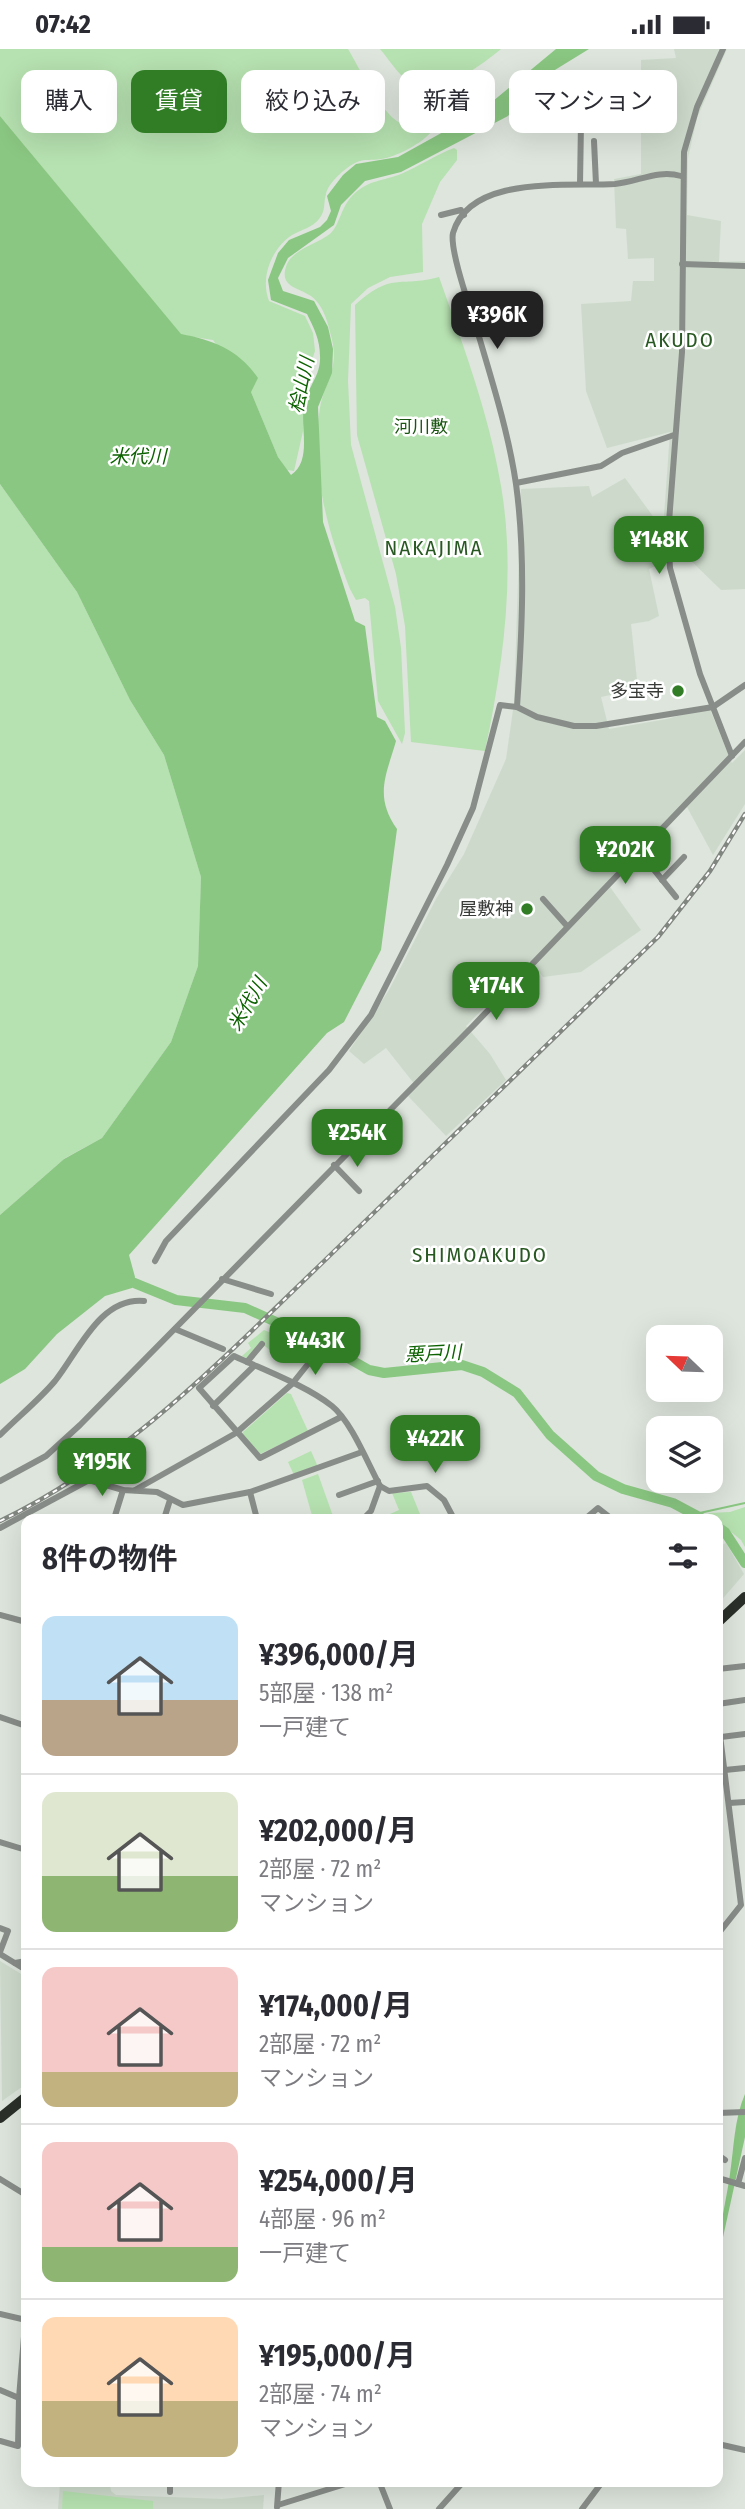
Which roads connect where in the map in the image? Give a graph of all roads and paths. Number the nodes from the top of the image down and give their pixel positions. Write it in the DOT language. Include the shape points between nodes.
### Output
graph roads {
  1 [pos="723,49"];
  2 [pos="582,133"];
  3 [pos="594,141"];
  4 [pos="681,176"];
  5 [pos="580,184"];
  6 [pos="596,184"];
  7 [pos="441,215"];
  8 [pos="464,215"];
  9 [pos="682,264"];
  10 [pos="745,267"];
  11 [pos="674,435"];
  12 [pos="516,484"];
  13 [pos="745,685"];
  14 [pos="517,707"];
  15 [pos="713,707"];
  16 [pos="745,742"];
  17 [pos="732,756"];
  18 [pos="639,851"];
  19 [pos="684,857"];
  20 [pos="662,880"];
  21 [pos="677,897"];
  22 [pos="544,899"];
  23 [pos="567,926"];
  24 [pos="334,1165"];
  25 [pos="359,1191"];
  26 [pos="155,1261"];
  27 [pos="222,1279"];
  28 [pos="271,1294"];
  29 [pos="144,1301"];
  30 [pos="177,1327"];
  31 [pos="262,1344"];
  32 [pos="223,1349"];
  33 [pos="316,1354"];
  34 [pos="251,1364"];
  35 [pos="292,1384"];
  36 [pos="213,1406"];
  37 [pos="341,1417"];
  38 [pos="236,1433"];
  39 [pos="0,1434"];
  40 [pos="362,1452"];
  41 [pos="0,1482"];
  42 [pos="379,1484"];
  43 [pos="123,1490"];
  44 [pos="134,1490"];
  45 [pos="250,1492"];
  46 [pos="339,1495"];
  47 [pos="170,1500"];
  48 [pos="371,1511"];
  49 [pos="25,1514"];
  50 [pos="116,1514"];
  51 [pos="166,1514"];
  52 [pos="256,1514"];
  53 [pos="368,1514"];
  54 [pos="372,1514"];
  55 [pos="451,1514"];
  56 [pos="591,1514"];
  57 [pos="606,1514"];
  58 [pos="21,1516"];
  59 [pos="0,1528"];
  60 [pos="744,1595"];
  61 [pos="0,1615"];
  62 [pos="723,1617"];
  63 [pos="21,1621"];
  64 [pos="745,1666"];
  65 [pos="723,1668"];
  66 [pos="745,1700"];
  67 [pos="723,1703"];
  68 [pos="0,1717"];
  69 [pos="21,1724"];
  70 [pos="745,1734"];
  71 [pos="723,1737"];
  72 [pos="723,1759"];
  73 [pos="745,1768"];
  74 [pos="724,1770"];
  75 [pos="745,1801"];
  76 [pos="729,1803"];
  77 [pos="0,1842"];
  78 [pos="21,1848"];
  79 [pos="0,1928"];
  80 [pos="723,1928"];
  81 [pos="0,1953"];
  82 [pos="21,1962"];
  83 [pos="15,1963"];
  84 [pos="21,1967"];
  85 [pos="21,2101"];
  86 [pos="745,2112"];
  87 [pos="723,2113"];
  88 [pos="0,2118"];
  89 [pos="745,2158"];
  90 [pos="0,2179"];
  91 [pos="723,2180"];
  92 [pos="741,2185"];
  93 [pos="21,2192"];
  94 [pos="0,2313"];
  95 [pos="21,2319"];
  96 [pos="21,2372"];
  97 [pos="0,2390"];
  98 [pos="19,2398"];
  99 [pos="0,2441"];
  100 [pos="723,2445"];
  101 [pos="745,2450"];
  102 [pos="170,2487"];
  103 [pos="279,2487"];
  104 [pos="337,2487"];
  105 [pos="381,2487"];
  106 [pos="459,2487"];
  107 [pos="598,2487"];
  108 [pos="170,2492"];
  109 [pos="277,2507"];
  110 [pos="390,2509"];
  111 [pos="439,2509"];
  112 [pos="582,2509"];
  1 -- 4 [label="street" via="688,134"];
  2 -- 5 [label="street"];
  3 -- 6 [label="street"];
  4 -- 6 [label="street" via="668,172 642,180"];
  4 -- 9 [label="street"];
  5 -- 6 [label="street"];
  5 -- 8 [label="street" via="492,193"];
  7 -- 8 [label="street" via="461,210"];
  8 -- 12 [label="street" via="452,239"];
  9 -- 10 [label="street"];
  9 -- 11 [label="street" via="682,352"];
  11 -- 12 [label="street" via="622,453 601,466"];
  11 -- 15 [label="street" via="670,568 699,674"];
  12 -- 14 [label="street" via="522,593"];
  13 -- 15 [label="street"];
  14 -- 15 [label="street" via="574,726 596,726"];
  14 -- 26 [label="street" via="500,705 496,713 472,808 371,1015 328,1070 166,1241"];
  15 -- 17 [label="street"];
  16 -- 17 [label="street"];
  17 -- 18 [label="street"];
  18 -- 20 [label="street"];
  18 -- 23 [label="street"];
  19 -- 20 [label="street"];
  20 -- 21 [label="street"];
  22 -- 23 [label="street"];
  23 -- 24 [label="street"];
  24 -- 25 [label="street"];
  24 -- 27 [label="street"];
  27 -- 28 [label="street"];
  27 -- 30 [label="street"];
  29 -- 39 [label="street" via="117,1305 93,1328 54,1382"];
  30 -- 32 [label="street"];
  30 -- 41 [label="street" via="58,1446"];
  31 -- 34 [label="street"];
  33 -- 35 [label="street"];
  34 -- 35 [label="street"];
  34 -- 36 [label="street"];
  34 -- 36 [label="street" via="234,1356 199,1388"];
  35 -- 37 [label="street" via="332,1406"];
  35 -- 38 [label="street"];
  36 -- 38 [label="street"];
  37 -- 38 [label="street" via="260,1458"];
  37 -- 40 [label="street"];
  38 -- 44 [label="street"];
  40 -- 42 [label="street"];
  40 -- 45 [label="street"];
  42 -- 46 [label="street"];
  42 -- 48 [label="street"];
  42 -- 55 [label="street" via="389,1491 427,1486 444,1500"];
  43 -- 44 [label="street"];
  43 -- 49 [label="street" via="89,1479"];
  43 -- 50 [label="street"];
  44 -- 47 [label="street" via="157,1492"];
  45 -- 47 [label="street" via="183,1505"];
  45 -- 52 [label="street"];
  47 -- 51 [label="street"];
  48 -- 53 [label="street"];
  48 -- 54 [label="street"];
  56 -- 57 [label="street" via="598,1508"];
  58 -- 59 [label="street"];
  60 -- 62 [label="highway"];
  61 -- 63 [label="street"];
  64 -- 65 [label="street"];
  66 -- 67 [label="street"];
  68 -- 69 [label="street"];
  70 -- 71 [label="street"];
  72 -- 74 [label="street"];
  73 -- 74 [label="street"];
  74 -- 76 [label="street"];
  75 -- 76 [label="street"];
  76 -- 80 [label="street" via="741,1905"];
  77 -- 78 [label="street"];
  79 -- 81 [label="street" via="8,1931"];
  81 -- 83 [label="street"];
  82 -- 83 [label="street"];
  83 -- 84 [label="street"];
  85 -- 88 [label="highway"];
  86 -- 87 [label="street"];
  89 -- 92 [label="street"];
  90 -- 93 [label="street"];
  91 -- 92 [label="street"];
  94 -- 95 [label="street"];
  96 -- 98 [label="street"];
  97 -- 98 [label="street"];
  98 -- 99 [label="street" via="19,2446"];
  100 -- 101 [label="street"];
  102 -- 108 [label="street"];
  103 -- 109 [label="street"];
  104 -- 109 [label="street"];
  105 -- 110 [label="street"];
  106 -- 111 [label="street"];
  107 -- 112 [label="street"];
}
